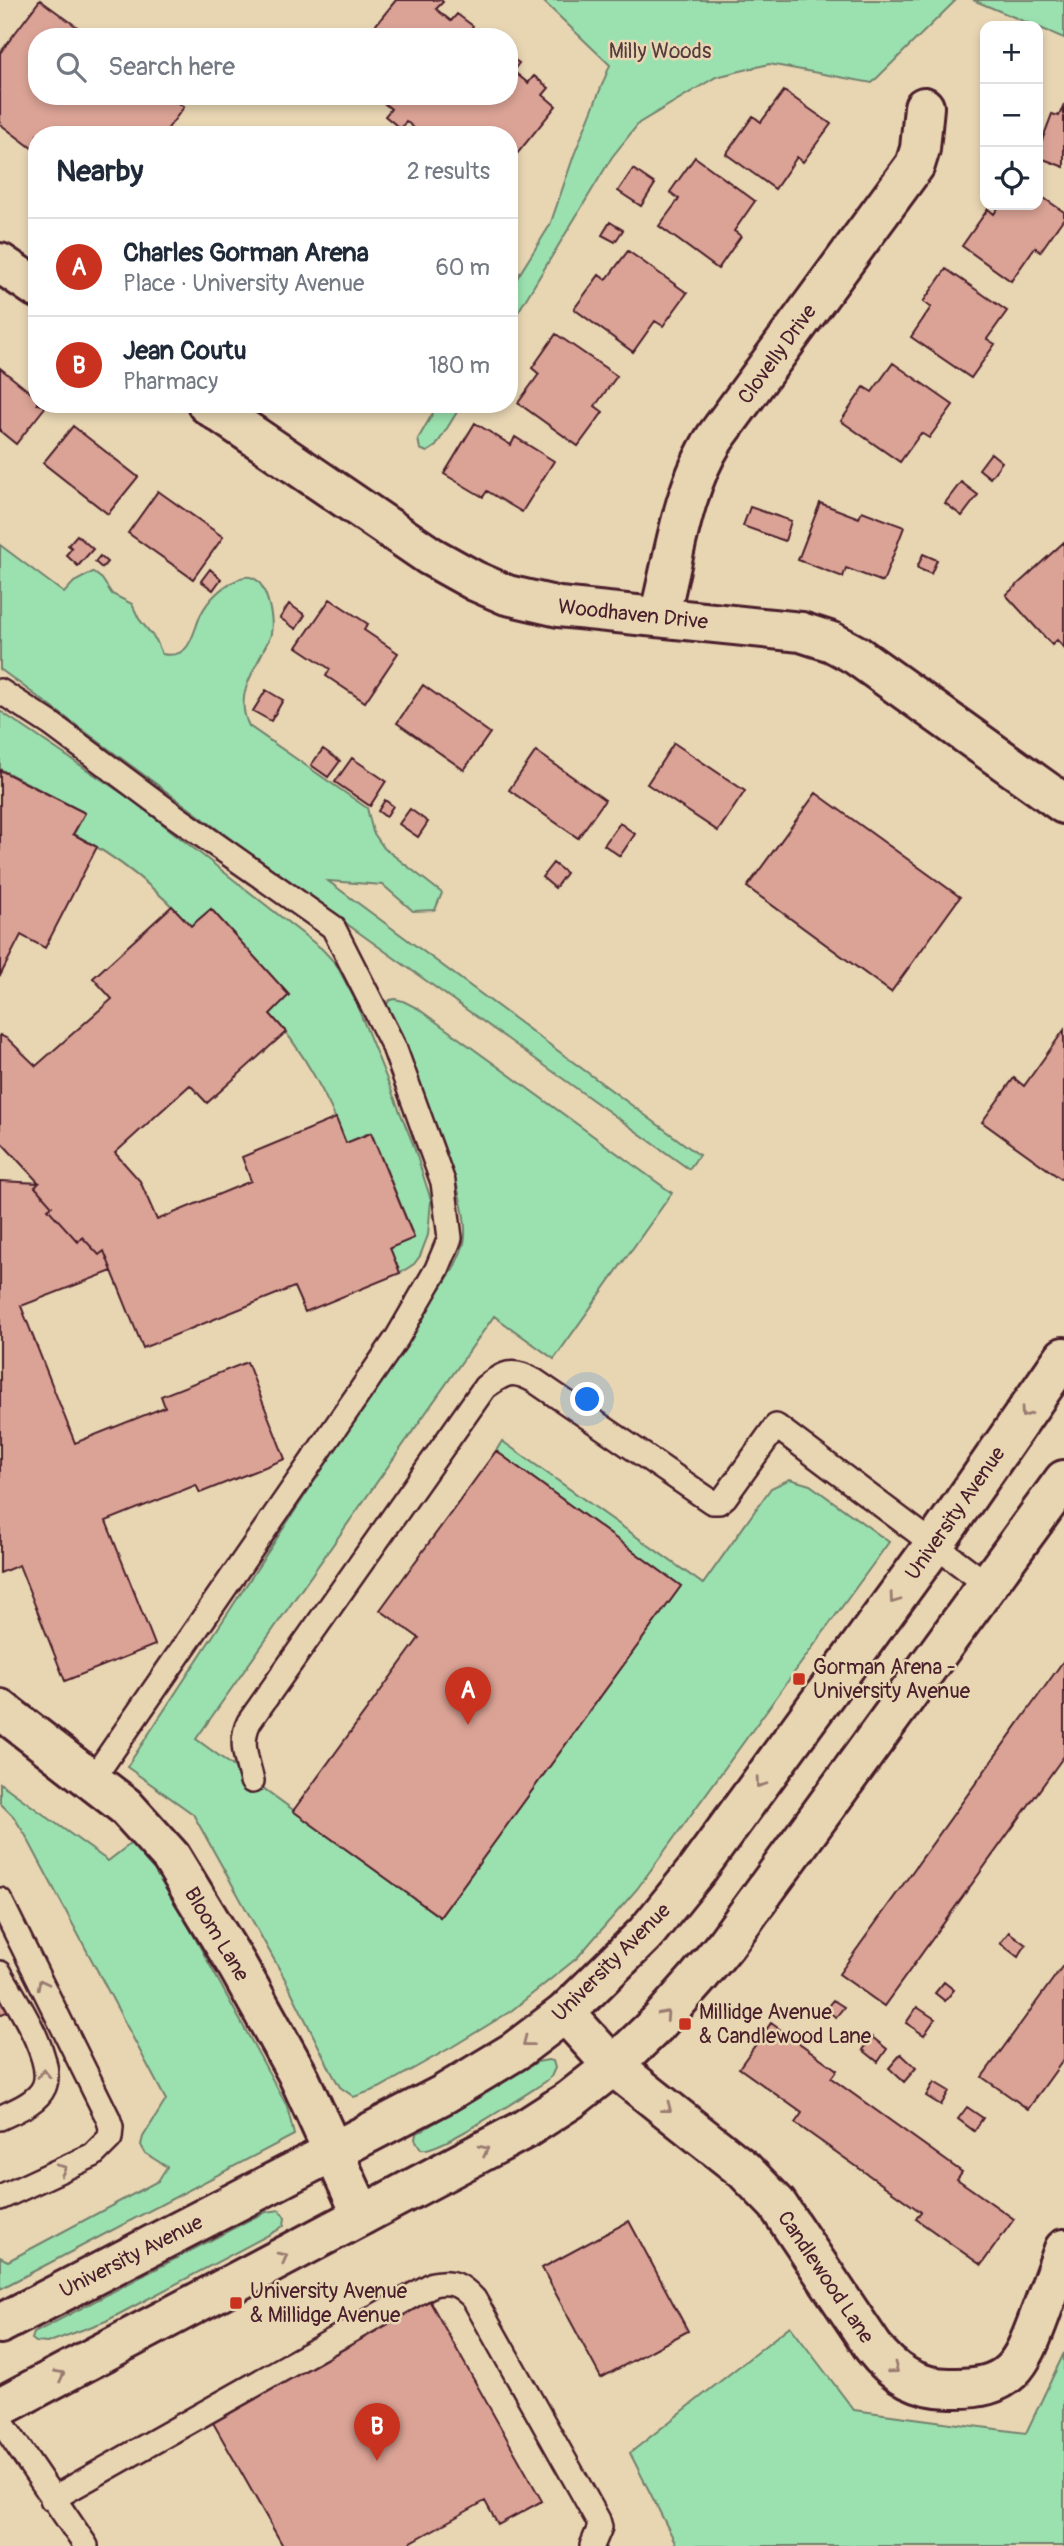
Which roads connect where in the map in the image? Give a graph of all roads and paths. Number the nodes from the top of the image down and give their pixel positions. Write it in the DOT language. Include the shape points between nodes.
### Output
graph roads {
  1 [pos="923,107"];
  2 [pos="0,263"];
  3 [pos="28,282"];
  4 [pos="220,413"];
  5 [pos="659,617"];
  6 [pos="0,691"];
  7 [pos="1064,804"];
  8 [pos="1064,1357"];
  9 [pos="1064,1480"];
  10 [pos="934,1545"];
  11 [pos="988,1585"];
  12 [pos="0,1709"];
  13 [pos="92,1780"];
  14 [pos="252,1781"];
  15 [pos="0,1900"];
  16 [pos="0,1973"];
  17 [pos="565,2013"];
  18 [pos="613,2066"];
  19 [pos="0,2118"];
  20 [pos="333,2152"];
  21 [pos="0,2198"];
  22 [pos="362,2215"];
  23 [pos="1064,2249"];
  24 [pos="0,2325"];
  25 [pos="2,2404"];
  26 [pos="52,2499"];
  27 [pos="86,2546"];
  28 [pos="592,2546"];
  1 -- 5 [label="street, Clovelly Drive" via="915,165 707,450 690,490"];
  2 -- 3 [label="street"];
  4 -- 5 [label="street, Woodhaven Drive" via="430,556 475,581 559,607"];
  5 -- 7 [label="street, Woodhaven Drive" via="781,629 832,642"];
  6 -- 13 [label="lane" via="333,927 394,1047 443,1182 450,1238 397,1338"];
  8 -- 10 [label="street, University Avenue, one-way"];
  9 -- 11 [label="street"];
  10 -- 11 [label="lane"];
  10 -- 14 [label="lane" via="776,1426 725,1497 712,1502 535,1381 513,1372 500,1375 485,1387 249,1722 243,1745"];
  10 -- 17 [label="street, University Avenue, one-way" via="698,1870 646,1933"];
  18 -- 11 [label="street, one-way" via="658,2024 725,1945"];
  12 -- 13 [label="street, Bloom Lane"];
  13 -- 20 [label="street, Bloom Lane" via="125,1806 171,1857 298,2074"];
  21 -- 15 [label="lane, one-way" via="93,2155 110,2138 111,2127"];
  19 -- 16 [label="lane, one-way" via="32,2101 44,2088 47,2073 42,2052"];
  17 -- 18 [label="street, Candlewood Lane"];
  17 -- 20 [label="street, University Avenue, one-way" via="515,2051 444,2094"];
  22 -- 18 [label="street, one-way" via="525,2129"];
  18 -- 23 [label="street, Candlewood Lane, one-way" via="762,2187 873,2347 909,2380 970,2389 996,2382 1013,2370 1028,2347"];
  20 -- 22 [label="street, Bloom Lane"];
  20 -- 24 [label="street, University Avenue"];
  25 -- 22 [label="street, one-way"];
  25 -- 26 [label="lane"];
  26 -- 27 [label="lane"];
  26 -- 28 [label="lane" via="444,2281 456,2283 474,2299 598,2520 600,2528"];
}
